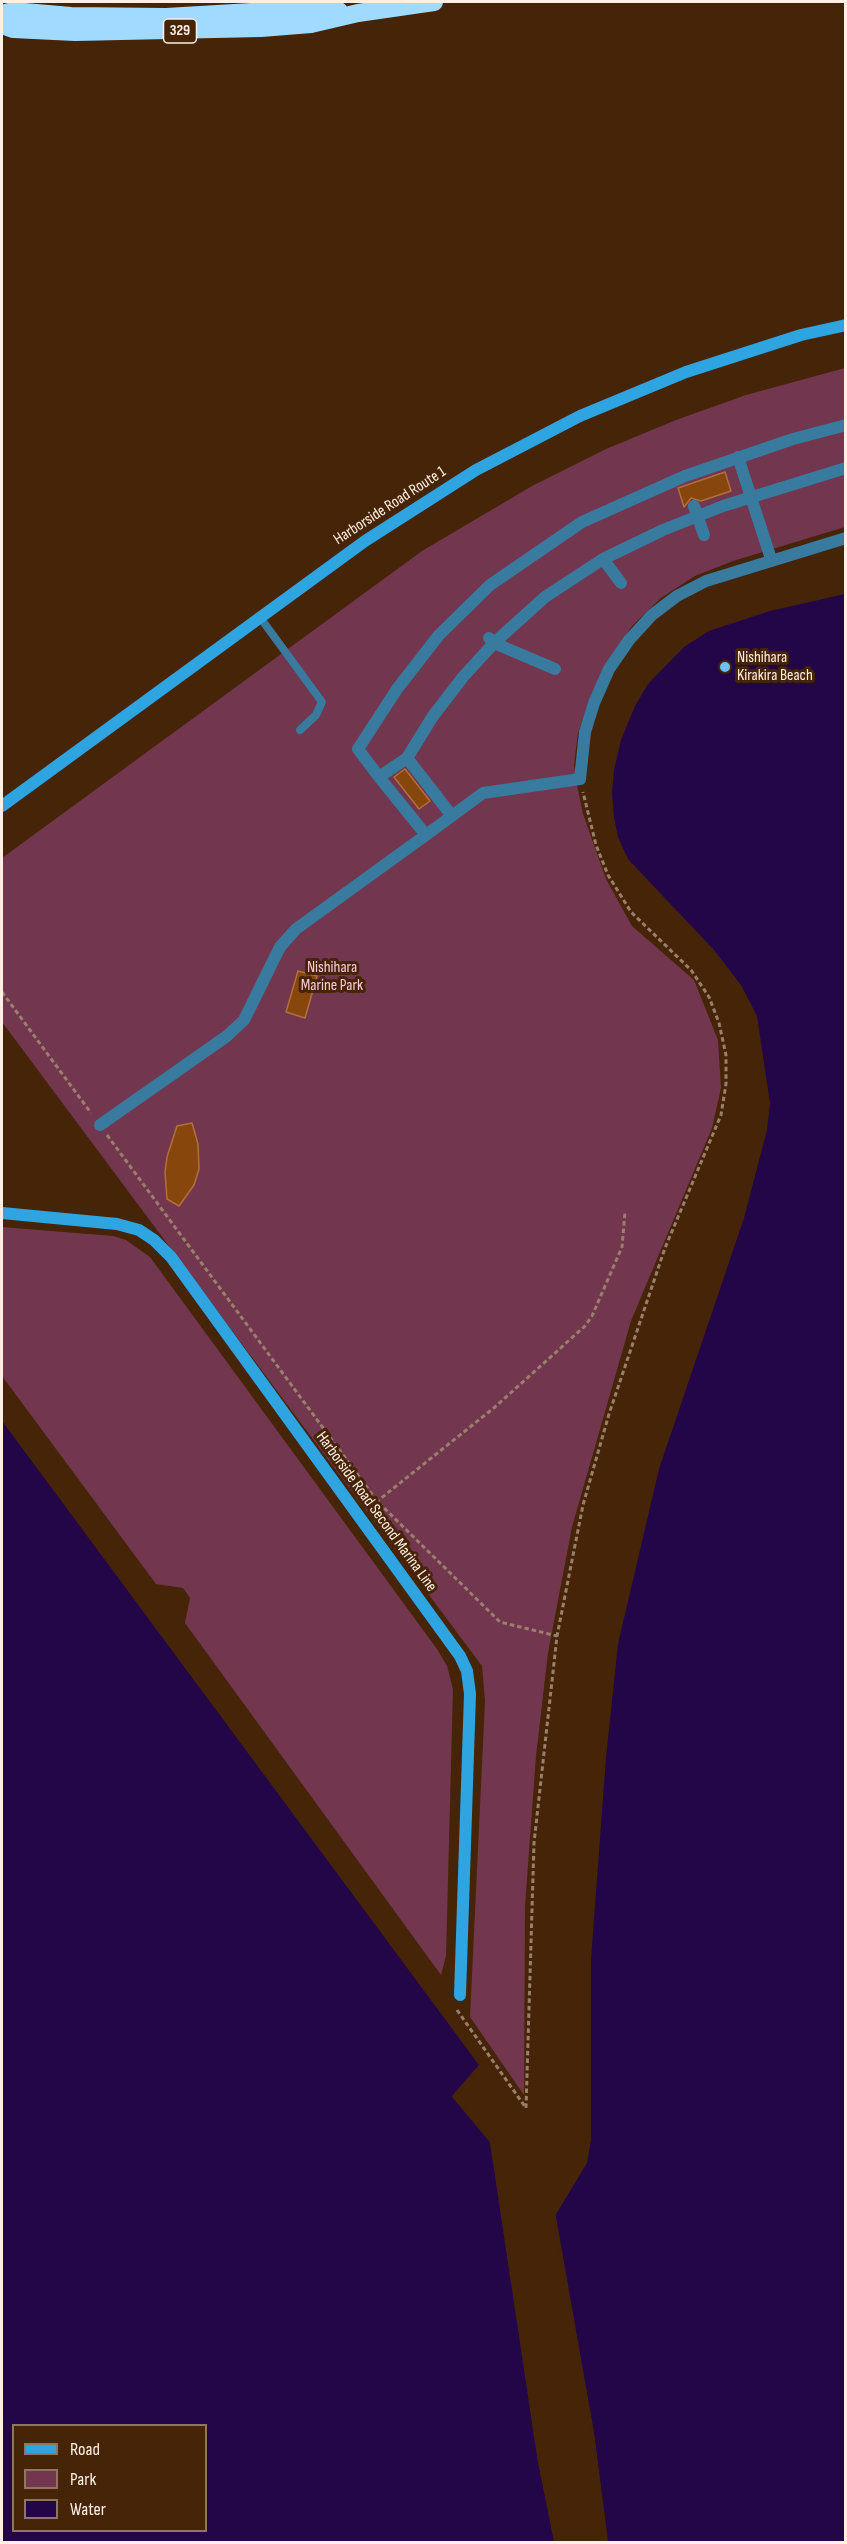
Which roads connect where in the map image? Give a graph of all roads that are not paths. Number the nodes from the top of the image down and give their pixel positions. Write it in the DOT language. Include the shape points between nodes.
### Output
graph roads {
  1 [pos="434,2"];
  2 [pos="358,13"];
  3 [pos="2,14"];
  4 [pos="2,25"];
  5 [pos="846,325"];
  6 [pos="846,425"];
  7 [pos="738,457"];
  8 [pos="846,468"];
  9 [pos="751,496"];
  10 [pos="696,511"];
  11 [pos="704,535"];
  12 [pos="846,538"];
  13 [pos="603,559"];
  14 [pos="771,559"];
  15 [pos="621,584"];
  16 [pos="259,616"];
  17 [pos="491,640"];
  18 [pos="555,669"];
  19 [pos="300,730"];
  20 [pos="407,758"];
  21 [pos="379,777"];
  22 [pos="2,806"];
  23 [pos="452,816"];
  24 [pos="426,835"];
  25 [pos="100,1125"];
  26 [pos="2,1213"];
  27 [pos="456,2000"];
  1 -- 2 [label="highway, 329"];
  2 -- 3 [label="highway, 329" via="303,9 166,17 13,11"];
  2 -- 4 [label="highway, 329" via="311,24 160,32 75,32"];
  5 -- 16 [label="street, Harborside Road Route 1" via="801,335 686,372 534,438 422,503"];
  6 -- 7 [label="street"];
  7 -- 9 [label="street"];
  7 -- 21 [label="street" via="582,522 490,585 439,635 358,748"];
  8 -- 9 [label="street" via="804,474"];
  9 -- 10 [label="street"];
  9 -- 14 [label="street"];
  10 -- 11 [label="street"];
  10 -- 13 [label="street" via="643,534"];
  12 -- 14 [label="street"];
  13 -- 15 [label="street"];
  13 -- 17 [label="street" via="562,580"];
  14 -- 23 [label="street" via="714,578 677,596 629,640 609,669 594,703 585,732 580,778 483,793"];
  16 -- 19 [label="lane" via="322,702 316,715"];
  16 -- 22 [label="street, Harborside Road Route 1"];
  17 -- 18 [label="street"];
  17 -- 20 [label="street"];
  20 -- 21 [label="street"];
  20 -- 23 [label="street"];
  21 -- 24 [label="street"];
  23 -- 24 [label="street"];
  24 -- 25 [label="street" via="296,929 280,947 244,1020 227,1036"];
  26 -- 27 [label="street, Harborside Road Second Marina Line" via="117,1224 139,1230 154,1240 171,1257 460,1656 470,1694"];
}
